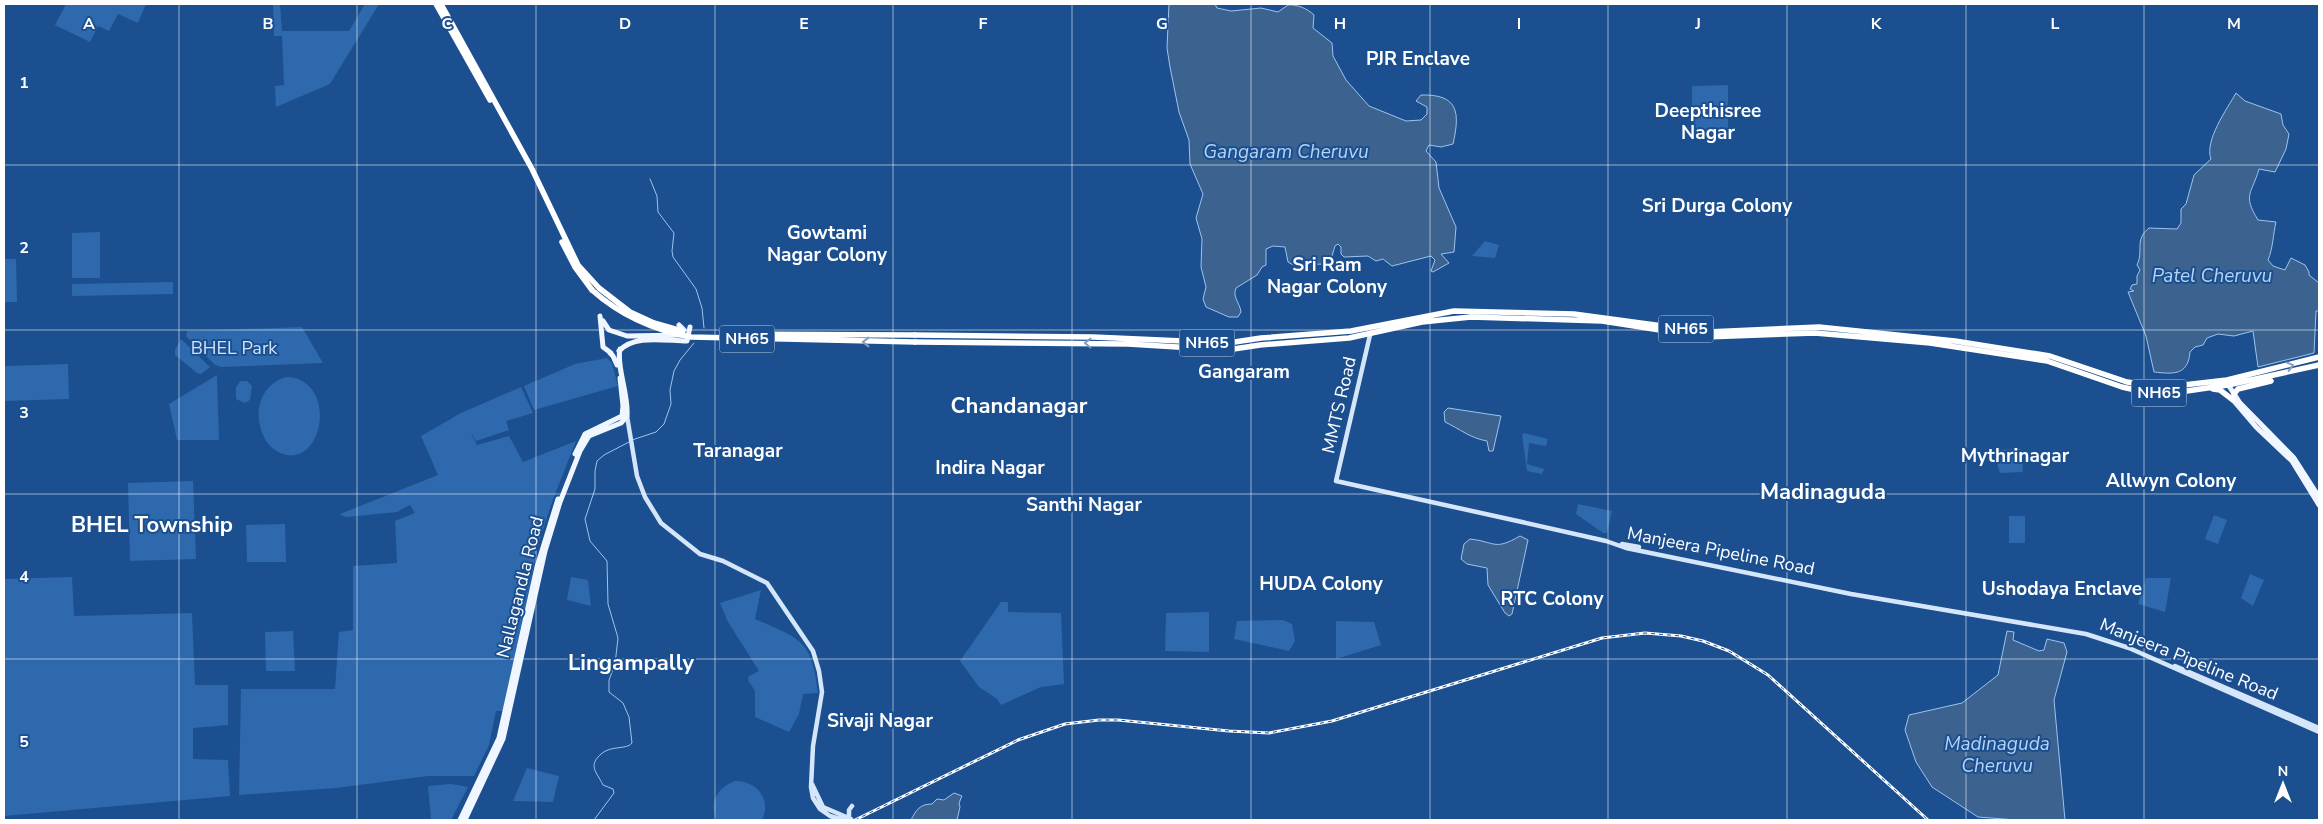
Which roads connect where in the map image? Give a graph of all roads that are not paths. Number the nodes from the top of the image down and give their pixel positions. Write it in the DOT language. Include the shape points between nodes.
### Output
graph roads {
  1 [pos="436,4"];
  2 [pos="442,4"];
  3 [pos="482,84"];
  4 [pos="1413,321"];
  5 [pos="679,325"];
  6 [pos="690,327"];
  7 [pos="916,328"];
  8 [pos="1368,335"];
  9 [pos="666,336"];
  10 [pos="918,340"];
  11 [pos="673,341"];
  12 [pos="1125,341"];
  13 [pos="620,348"];
  14 [pos="1998,350"];
  15 [pos="610,353"];
  16 [pos="2319,357"];
  17 [pos="2319,365"];
  18 [pos="2284,374"];
  19 [pos="2224,383"];
  20 [pos="2208,388"];
  21 [pos="2233,397"];
  22 [pos="624,416"];
  23 [pos="581,443"];
  24 [pos="1336,481"];
  25 [pos="2319,497"];
  26 [pos="2319,505"];
  27 [pos="2240,696"];
  28 [pos="2319,728"];
  29 [pos="2319,732"];
  30 [pos="493,759"];
  31 [pos="812,784"];
  32 [pos="852,806"];
  33 [pos="460,820"];
  34 [pos="464,820"];
  35 [pos="843,820"];
  1 -- 3 [label="highway, NH65"];
  2 -- 3 [label="highway, NH65"];
  3 -- 10 [label="highway, NH65, bridge" via="532,169 578,265 599,288 630,312 672,329 698,333"];
  4 -- 8 [label="highway, NH65"];
  4 -- 12 [label="highway, NH65" via="1228,343"];
  4 -- 14 [label="highway, NH65" via="1454,311 1574,314 1672,330 1715,332 1830,328 1955,341"];
  5 -- 9 [label="main road" via="684,330 683,334"];
  6 -- 11 [label="main road" via="687,341"];
  7 -- 10 [label="highway"];
  8 -- 12 [label="highway, NH65" via="1227,350"];
  8 -- 24 [label="main road, MMTS Road"];
  9 -- 11 [label="main road"];
  9 -- 15 [label="main road" via="616,334 609,330 600,316 603,347"];
  10 -- 12 [label="highway, NH65"];
  11 -- 13 [label="main road" via="637,341"];
  13 -- 15 [label="main road"];
  13 -- 22 [label="main road"];
  14 -- 19 [label="highway, NH65" via="2050,356 2136,384 2166,388"];
  14 -- 20 [label="highway, NH65" via="2052,362 2122,387 2149,393"];
  15 -- 22 [label="main road" via="617,362"];
  19 -- 16 [label="highway, NH65, one-way"];
  17 -- 18 [label="highway, NH65"];
  18 -- 19 [label="highway, NH65"];
  18 -- 21 [label="highway" via="2272,381 2238,389"];
  19 -- 20 [label="highway, NH65"];
  19 -- 21 [label="main road"];
  20 -- 21 [label="highway"];
  21 -- 25 [label="main road" via="2294,458"];
  21 -- 26 [label="main road" via="2256,427 2292,461"];
  22 -- 23 [label="main road"];
  22 -- 23 [label="main road" via="589,432"];
  22 -- 31 [label="main road" via="640,483 660,523 700,554 723,561 767,583 813,651 820,671 822,692 813,746"];
  23 -- 30 [label="main road, Nallagandla Road" via="541,550 501,739"];
  24 -- 27 [label="main road, Manjeera Pipeline Road" via="1616,544 1851,592 2086,632 2129,646"];
  27 -- 28 [label="main road, Manjeera Pipeline Road"];
  27 -- 29 [label="main road, Manjeera Pipeline Road"];
  30 -- 33 [label="main road"];
  30 -- 34 [label="main road"];
  31 -- 32 [label="main road" via="823,807 850,818"];
  31 -- 35 [label="main road" via="813,798 820,809"];
}
